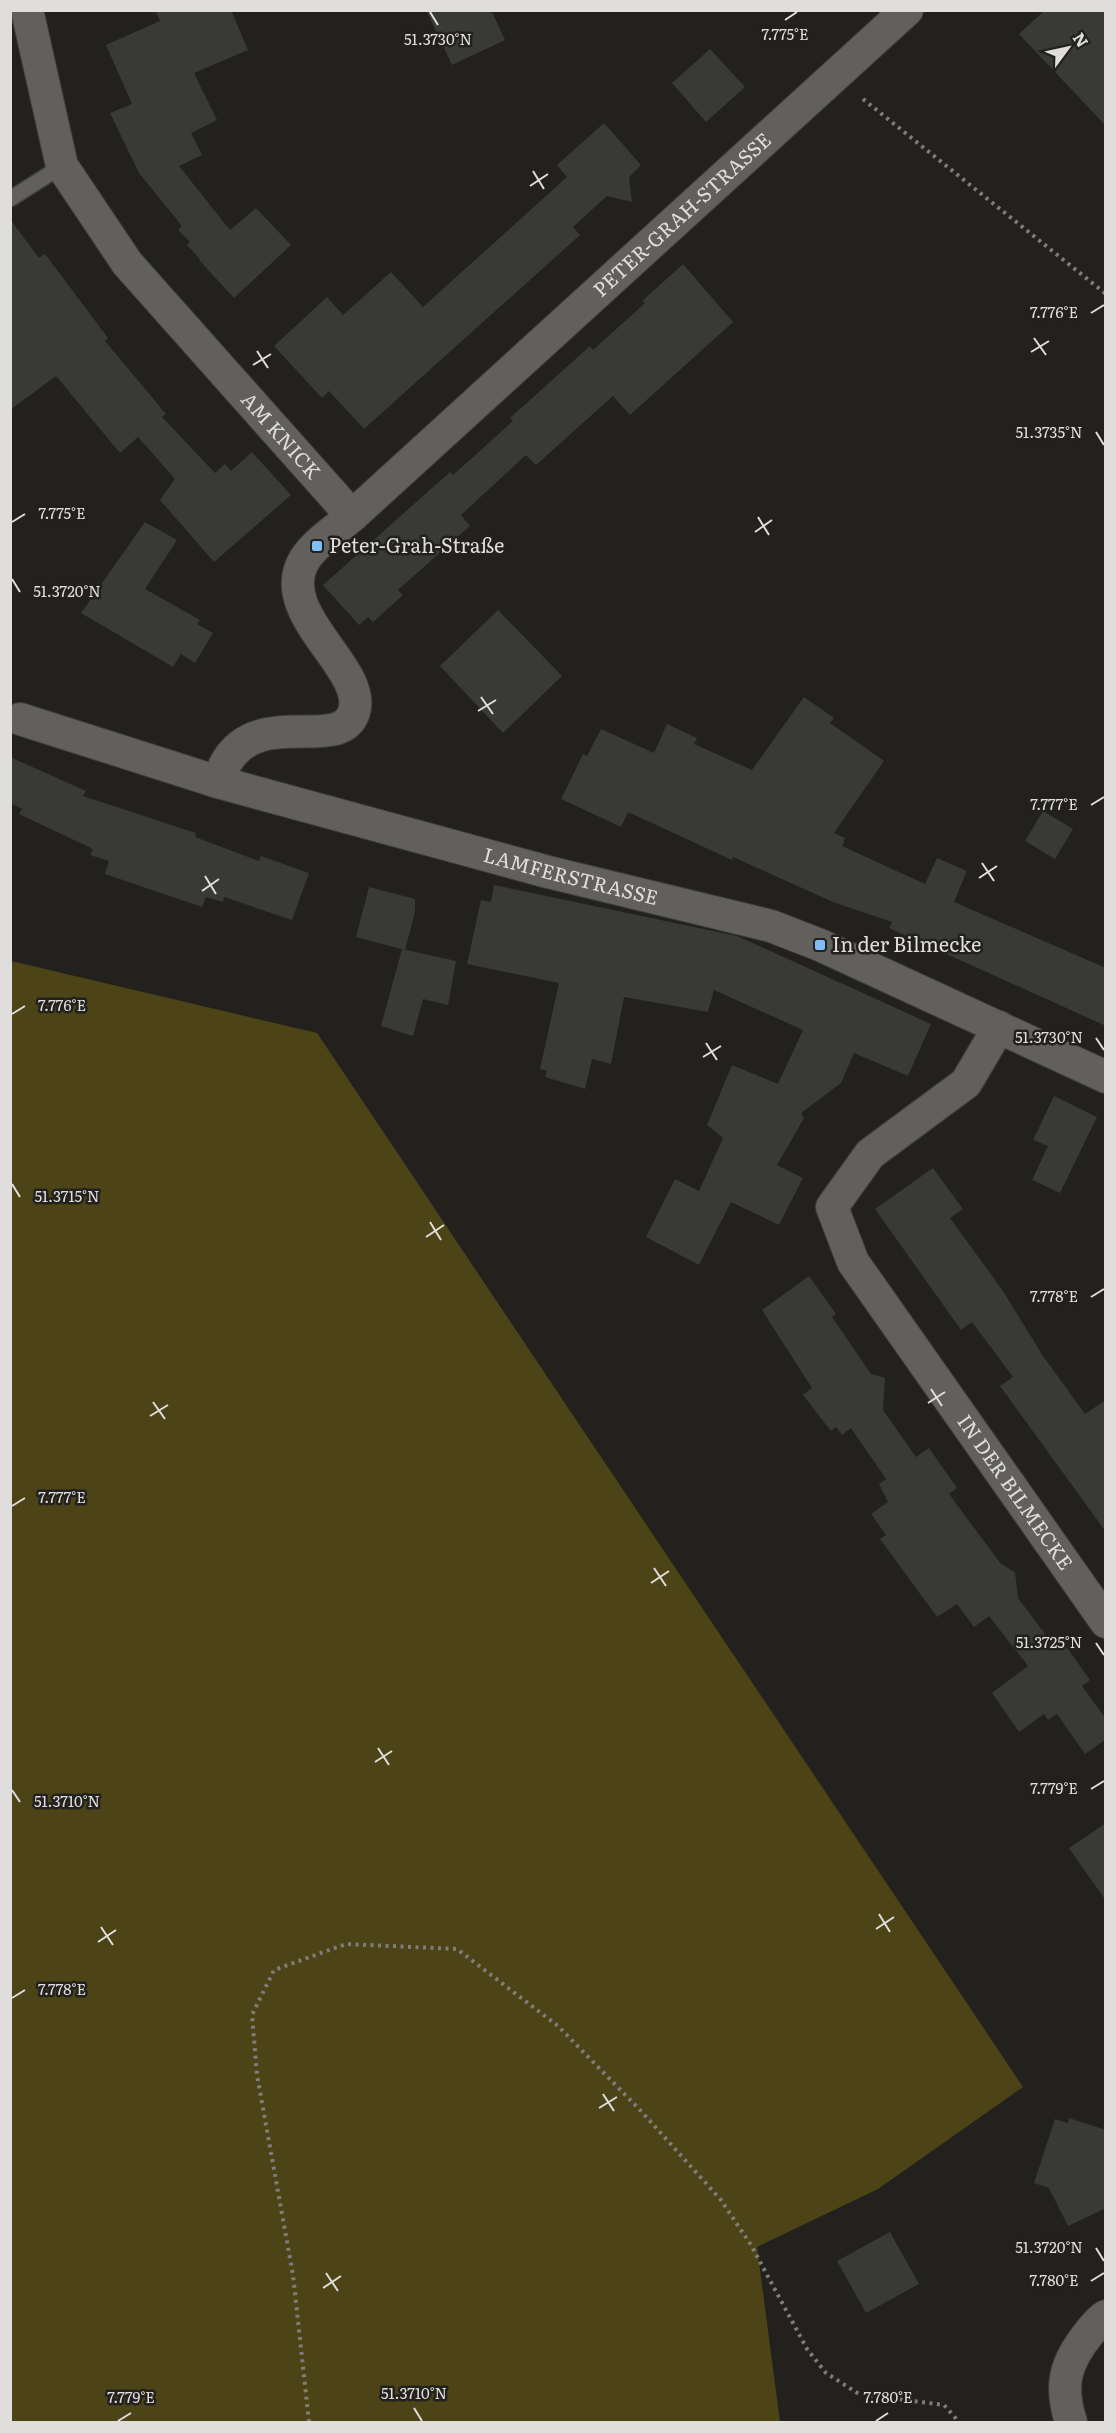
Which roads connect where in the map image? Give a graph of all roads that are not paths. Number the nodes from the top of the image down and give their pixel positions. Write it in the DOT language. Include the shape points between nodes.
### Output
graph roads {
  1 [pos="27,10"];
  2 [pos="907,10"];
  3 [pos="62,166"];
  4 [pos="10,199"];
  5 [pos="352,516"];
  6 [pos="20,719"];
  7 [pos="218,782"];
  8 [pos="999,1027"];
  9 [pos="1106,1077"];
  10 [pos="1106,1622"];
  11 [pos="1106,2316"];
  12 [pos="1071,2422"];
  1 -- 3 [label="street, AM KNICK"];
  2 -- 5 [label="street, PETER-GRAH-STRASSE"];
  3 -- 4 [label="lane"];
  3 -- 5 [label="street, AM KNICK" via="127,263"];
  5 -- 7 [label="street" via="305,560 297,585 302,606 344,672 353,692 355,710 348,723 336,730 268,732 249,740 226,762"];
  6 -- 7 [label="street, LAMFERSTRASSE"];
  7 -- 8 [label="street, LAMFERSTRASSE" via="548,872 771,926"];
  8 -- 9 [label="street, LAMFERSTRASSE"];
  8 -- 10 [label="street, IN DER BILMECKE" via="966,1083 870,1154 832,1206 853,1262"];
  11 -- 12 [label="street" via="1075,2351 1065,2374 1064,2402"];
}
